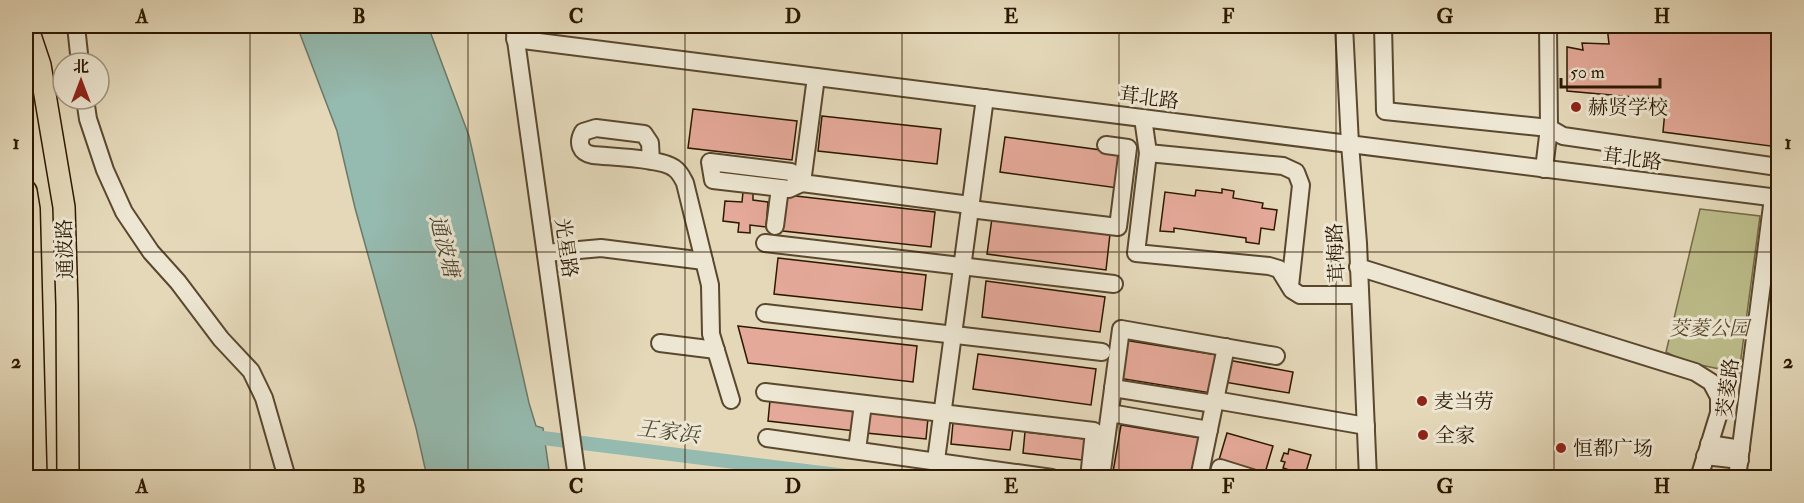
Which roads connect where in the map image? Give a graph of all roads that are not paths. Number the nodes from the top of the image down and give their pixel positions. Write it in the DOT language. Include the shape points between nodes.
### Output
graph roads {
  1 [pos="27,26"];
  2 [pos="76,26"];
  3 [pos="1344,26"];
  4 [pos="1383,26"];
  5 [pos="1548,26"];
  6 [pos="514,32"];
  7 [pos="79,51"];
  8 [pos="816,77"];
  9 [pos="985,98"];
  10 [pos="87,111"];
  11 [pos="1143,118"];
  12 [pos="1549,128"];
  13 [pos="1350,144"];
  14 [pos="1106,145"];
  15 [pos="1148,153"];
  16 [pos="651,161"];
  17 [pos="1779,167"];
  18 [pos="1544,169"];
  19 [pos="802,183"];
  20 [pos="780,188"];
  21 [pos="26,191"];
  22 [pos="1776,198"];
  23 [pos="970,207"];
  24 [pos="775,226"];
  25 [pos="765,243"];
  26 [pos="546,253"];
  27 [pos="704,261"];
  28 [pos="962,266"];
  29 [pos="1359,267"];
  30 [pos="28,284"];
  31 [pos="66,284"];
  32 [pos="1114,284"];
  33 [pos="1290,286"];
  34 [pos="1360,295"];
  35 [pos="67,305"];
  36 [pos="28,306"];
  37 [pos="765,313"];
  38 [pos="953,335"];
  39 [pos="660,343"];
  40 [pos="1226,347"];
  41 [pos="716,350"];
  42 [pos="1102,352"];
  43 [pos="1276,356"];
  44 [pos="1113,388"];
  45 [pos="765,392"];
  46 [pos="731,400"];
  47 [pos="1215,402"];
  48 [pos="863,404"];
  49 [pos="942,413"];
  50 [pos="1110,413"];
  51 [pos="1366,426"];
  52 [pos="1209,430"];
  53 [pos="767,438"];
  54 [pos="857,450"];
  55 [pos="1740,454"];
  56 [pos="936,460"];
  57 [pos="1702,461"];
  58 [pos="36,477"];
  59 [pos="68,477"];
  60 [pos="287,477"];
  61 [pos="577,477"];
  62 [pos="1052,477"];
  63 [pos="1089,477"];
  64 [pos="1101,477"];
  65 [pos="1199,477"];
  66 [pos="1218,477"];
  67 [pos="1252,477"];
  68 [pos="1368,477"];
  69 [pos="1737,477"];
  1 -- 31 [label="main road, 通波路" via="40,65 64,207"];
  2 -- 7 [label="street"];
  3 -- 13 [label="street, 茸梅路"];
  4 -- 12 [label="street" via="1385,111"];
  5 -- 12 [label="street"];
  6 -- 8 [label="street, 茸北路"];
  6 -- 26 [label="street, 光星路"];
  8 -- 9 [label="street, 茸北路"];
  8 -- 19 [label="street"];
  9 -- 11 [label="street, 茸北路"];
  9 -- 23 [label="street"];
  10 -- 60 [label="street" via="105,170 124,212 220,339 251,371 264,398"];
  11 -- 13 [label="street, 茸北路"];
  11 -- 15 [label="street"];
  12 -- 17 [label="street" via="1563,136"];
  12 -- 18 [label="street"];
  13 -- 18 [label="street, 茸北路"];
  13 -- 29 [label="street, 茸梅路"];
  14 -- 23 [label="street" via="1128,148 1118,226"];
  15 -- 33 [label="street" via="1136,253 1269,266 1279,269"];
  15 -- 33 [label="street" via="1283,166 1296,172 1301,185"];
  16 -- 27 [label="street" via="672,166 685,183"];
  18 -- 22 [label="street, 茸北路"];
  19 -- 20 [label="street"];
  19 -- 20 [label="street" via="790,172 710,162 713,180"];
  19 -- 23 [label="street"];
  20 -- 24 [label="street"];
  21 -- 30 [label="main road, 通波路"];
  22 -- 55 [label="street, 茭菱路"];
  23 -- 28 [label="street"];
  25 -- 28 [label="street"];
  26 -- 27 [label="street" via="601,248"];
  26 -- 61 [label="street, 光星路"];
  27 -- 41 [label="street"];
  28 -- 32 [label="street"];
  28 -- 38 [label="street"];
  29 -- 34 [label="street, 茸梅路"];
  29 -- 57 [label="street" via="1695,372 1711,382 1719,398 1719,413"];
  30 -- 31 [label="main road"];
  30 -- 36 [label="main road, 通波路"];
  31 -- 35 [label="main road, 通波路"];
  33 -- 34 [label="street" via="1300,296"];
  34 -- 51 [label="street, 茸梅路"];
  35 -- 36 [label="main road"];
  35 -- 59 [label="main road, 通波路"];
  36 -- 58 [label="main road, 通波路"];
  37 -- 38 [label="street"];
  38 -- 42 [label="street"];
  38 -- 49 [label="street"];
  39 -- 41 [label="street"];
  40 -- 43 [label="street"];
  40 -- 44 [label="street" via="1121,329"];
  40 -- 47 [label="street"];
  41 -- 46 [label="street"];
  44 -- 47 [label="street"];
  44 -- 50 [label="street"];
  45 -- 48 [label="street"];
  47 -- 51 [label="street"];
  47 -- 52 [label="street"];
  48 -- 49 [label="street"];
  48 -- 54 [label="street"];
  49 -- 56 [label="street"];
  49 -- 63 [label="street" via="1094,431"];
  50 -- 52 [label="street"];
  50 -- 64 [label="street"];
  51 -- 68 [label="street, 茸梅路"];
  52 -- 65 [label="street"];
  53 -- 54 [label="street"];
  54 -- 56 [label="street"];
  55 -- 57 [label="street"];
  55 -- 69 [label="street, 茭菱路"];
  56 -- 62 [label="street"];
  66 -- 67 [label="street" via="1220,468"];
}
